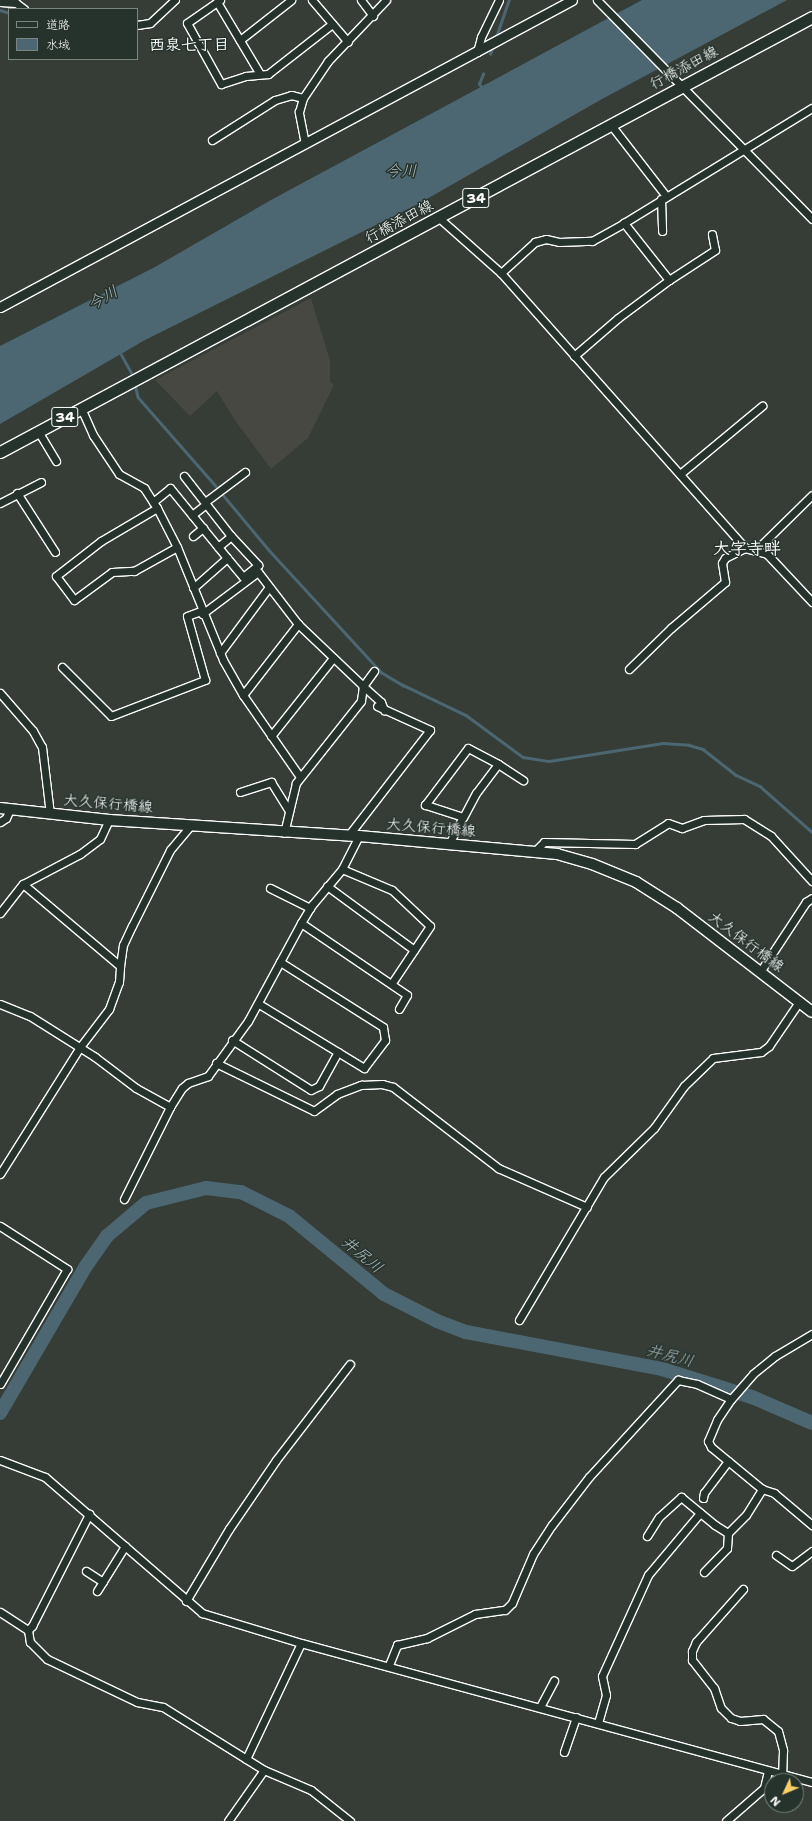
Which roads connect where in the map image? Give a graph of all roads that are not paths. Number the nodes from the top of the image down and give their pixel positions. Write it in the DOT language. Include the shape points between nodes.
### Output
graph roads {
  1 [pos="175,0"];
  2 [pos="291,0"];
  3 [pos="312,0"];
  4 [pos="361,0"];
  5 [pos="386,0"];
  6 [pos="499,0"];
  7 [pos="572,0"];
  8 [pos="597,0"];
  9 [pos="218,1"];
  10 [pos="0,2"];
  11 [pos="23,8"];
  12 [pos="373,16"];
  13 [pos="812,17"];
  14 [pos="332,24"];
  15 [pos="138,25"];
  16 [pos="240,40"];
  17 [pos="348,42"];
  18 [pos="478,52"];
  19 [pos="260,74"];
  20 [pos="679,85"];
  21 [pos="303,98"];
  22 [pos="812,108"];
  23 [pos="612,125"];
  24 [pos="212,140"];
  25 [pos="304,144"];
  26 [pos="743,151"];
  27 [pos="663,198"];
  28 [pos="439,218"];
  29 [pos="812,219"];
  30 [pos="624,222"];
  31 [pos="662,231"];
  32 [pos="712,234"];
  33 [pos="501,273"];
  34 [pos="669,280"];
  35 [pos="0,307"];
  36 [pos="574,356"];
  37 [pos="762,406"];
  38 [pos="81,408"];
  39 [pos="38,431"];
  40 [pos="0,452"];
  41 [pos="56,461"];
  42 [pos="245,472"];
  43 [pos="680,474"];
  44 [pos="184,476"];
  45 [pos="41,482"];
  46 [pos="17,493"];
  47 [pos="812,495"];
  48 [pos="0,503"];
  49 [pos="205,503"];
  50 [pos="155,505"];
  51 [pos="192,515"];
  52 [pos="203,528"];
  53 [pos="193,536"];
  54 [pos="231,536"];
  55 [pos="177,547"];
  56 [pos="218,547"];
  57 [pos="745,548"];
  58 [pos="756,550"];
  59 [pos="54,552"];
  60 [pos="227,558"];
  61 [pos="269,587"];
  62 [pos="193,588"];
  63 [pos="812,602"];
  64 [pos="202,612"];
  65 [pos="298,624"];
  66 [pos="220,653"];
  67 [pos="333,658"];
  68 [pos="62,667"];
  69 [pos="629,669"];
  70 [pos="374,671"];
  71 [pos="363,686"];
  72 [pos="0,693"];
  73 [pos="243,695"];
  74 [pos="376,706"];
  75 [pos="384,710"];
  76 [pos="271,736"];
  77 [pos="498,764"];
  78 [pos="300,777"];
  79 [pos="523,780"];
  80 [pos="240,792"];
  81 [pos="5,808"];
  82 [pos="289,811"];
  83 [pos="50,814"];
  84 [pos="463,818"];
  85 [pos="109,820"];
  86 [pos="0,822"];
  87 [pos="190,826"];
  88 [pos="284,833"];
  89 [pos="348,836"];
  90 [pos="359,836"];
  91 [pos="449,844"];
  92 [pos="534,852"];
  93 [pos="342,869"];
  94 [pos="812,881"];
  95 [pos="23,884"];
  96 [pos="328,886"];
  97 [pos="270,888"];
  98 [pos="812,898"];
  99 [pos="310,908"];
  100 [pos="0,913"];
  101 [pos="301,923"];
  102 [pos="414,950"];
  103 [pos="280,962"];
  104 [pos="120,966"];
  105 [pos="760,972"];
  106 [pos="392,983"];
  107 [pos="799,1002"];
  108 [pos="0,1004"];
  109 [pos="259,1004"];
  110 [pos="399,1009"];
  111 [pos="812,1012"];
  112 [pos="232,1040"];
  113 [pos="80,1047"];
  114 [pos="338,1052"];
  115 [pos="216,1063"];
  116 [pos="170,1107"];
  117 [pos="0,1174"];
  118 [pos="124,1199"];
  119 [pos="587,1207"];
  120 [pos="0,1226"];
  121 [pos="519,1320"];
  122 [pos="812,1334"];
  123 [pos="350,1364"];
  124 [pos="0,1384"];
  125 [pos="732,1398"];
  126 [pos="0,1460"];
  127 [pos="728,1461"];
  128 [pos="762,1489"];
  129 [pos="703,1498"];
  130 [pos="700,1513"];
  131 [pos="89,1514"];
  132 [pos="812,1525"];
  133 [pos="728,1533"];
  134 [pos="647,1536"];
  135 [pos="124,1546"];
  136 [pos="812,1551"];
  137 [pos="776,1555"];
  138 [pos="86,1571"];
  139 [pos="704,1572"];
  140 [pos="103,1582"];
  141 [pos="743,1589"];
  142 [pos="97,1591"];
  143 [pos="186,1601"];
  144 [pos="0,1612"];
  145 [pos="28,1630"];
  146 [pos="301,1643"];
  147 [pos="388,1665"];
  148 [pos="554,1681"];
  149 [pos="540,1707"];
  150 [pos="576,1717"];
  151 [pos="598,1723"];
  152 [pos="564,1752"];
  153 [pos="246,1759"];
  154 [pos="264,1770"];
  155 [pos="768,1770"];
  156 [pos="778,1773"];
  157 [pos="782,1773"];
  158 [pos="228,1821"];
  159 [pos="350,1821"];
  160 [pos="726,1821"];
  1 -- 15 [label="street" via="150,23"];
  2 -- 16 [label="street"];
  3 -- 14 [label="street"];
  4 -- 12 [label="street"];
  5 -- 12 [label="street"];
  6 -- 18 [label="street" via="480,37"];
  7 -- 18 [label="street"];
  8 -- 20 [label="street"];
  9 -- 16 [label="street"];
  9 -- 19 [label="street" via="187,23 221,84"];
  10 -- 11 [label="street" via="16,3"];
  12 -- 17 [label="street"];
  13 -- 20 [label="main road, 行橋添田線 / 34"];
  14 -- 17 [label="street"];
  14 -- 19 [label="street" via="268,74"];
  16 -- 19 [label="street"];
  17 -- 21 [label="street" via="328,62"];
  18 -- 25 [label="street"];
  20 -- 23 [label="main road, 行橋添田線 / 34"];
  20 -- 26 [label="street"];
  21 -- 24 [label="street" via="290,95 275,100"];
  21 -- 25 [label="street" via="300,112"];
  22 -- 26 [label="street"];
  23 -- 27 [label="street"];
  23 -- 28 [label="main road, 行橋添田線 / 34"];
  25 -- 35 [label="street"];
  26 -- 27 [label="street"];
  26 -- 29 [label="street"];
  27 -- 30 [label="street"];
  27 -- 31 [label="street"];
  28 -- 33 [label="street"];
  28 -- 38 [label="main road, 行橋添田線 / 34"];
  30 -- 33 [label="street" via="592,241 559,242 546,239 535,242"];
  30 -- 34 [label="street"];
  32 -- 34 [label="street" via="715,250"];
  33 -- 36 [label="street"];
  34 -- 36 [label="street" via="618,318"];
  36 -- 43 [label="street"];
  37 -- 43 [label="street"];
  38 -- 39 [label="main road, 行橋添田線 / 34"];
  38 -- 50 [label="street" via="93,435 120,474 144,488"];
  39 -- 40 [label="main road, 行橋添田線 / 34"];
  39 -- 41 [label="street"];
  42 -- 49 [label="street"];
  43 -- 57 [label="street"];
  44 -- 49 [label="street"];
  45 -- 46 [label="street"];
  46 -- 48 [label="street"];
  46 -- 59 [label="street"];
  47 -- 58 [label="street"];
  49 -- 51 [label="street"];
  49 -- 54 [label="street"];
  50 -- 51 [label="street" via="170,488"];
  50 -- 55 [label="street"];
  50 -- 55 [label="street" via="101,541 56,576 74,600 112,572 134,571"];
  51 -- 52 [label="street"];
  52 -- 53 [label="street"];
  52 -- 56 [label="street"];
  54 -- 56 [label="street"];
  54 -- 60 [label="street" via="258,564 243,577"];
  55 -- 62 [label="street"];
  56 -- 60 [label="street"];
  57 -- 58 [label="street"];
  57 -- 69 [label="street" via="725,558 722,563 725,582 670,628"];
  58 -- 63 [label="street" via="767,554"];
  60 -- 62 [label="street"];
  61 -- 64 [label="street" via="258,572"];
  61 -- 65 [label="street"];
  61 -- 66 [label="street"];
  62 -- 64 [label="street"];
  64 -- 66 [label="street"];
  64 -- 68 [label="street" via="187,616 205,680 192,686 111,716"];
  65 -- 67 [label="street"];
  65 -- 73 [label="street"];
  66 -- 73 [label="street"];
  67 -- 71 [label="street"];
  67 -- 76 [label="street"];
  70 -- 71 [label="street"];
  71 -- 75 [label="street" via="380,702"];
  71 -- 78 [label="street" via="361,700"];
  72 -- 83 [label="street" via="33,731 42,747"];
  73 -- 76 [label="street"];
  74 -- 75 [label="street"];
  75 -- 89 [label="street" via="430,730"];
  76 -- 78 [label="street"];
  77 -- 79 [label="street"];
  77 -- 84 [label="street" via="476,793"];
  77 -- 84 [label="street" via="468,748 425,805"];
  78 -- 82 [label="street"];
  80 -- 82 [label="street" via="271,782"];
  81 -- 83 [label="main road, 大久保行橋線"];
  81 -- 86 [label="street" via="6,818"];
  82 -- 88 [label="street"];
  83 -- 85 [label="main road, 大久保行橋線"];
  84 -- 91 [label="street"];
  85 -- 87 [label="main road, 大久保行橋線"];
  85 -- 95 [label="street" via="100,839 80,854"];
  87 -- 88 [label="main road, 大久保行橋線"];
  87 -- 104 [label="street" via="170,850 132,926 123,945"];
  88 -- 89 [label="main road, 大久保行橋線"];
  89 -- 90 [label="main road, 大久保行橋線"];
  90 -- 91 [label="main road, 大久保行橋線"];
  90 -- 93 [label="street"];
  91 -- 92 [label="main road, 大久保行橋線"];
  92 -- 94 [label="street" via="544,842 635,844 668,823 682,828 704,820 744,819 771,836"];
  92 -- 105 [label="main road, 大久保行橋線" via="557,854 585,862 636,882 677,908"];
  93 -- 96 [label="street"];
  93 -- 102 [label="street" via="392,890 430,926"];
  95 -- 100 [label="street"];
  95 -- 104 [label="street"];
  96 -- 99 [label="street"];
  96 -- 102 [label="street"];
  97 -- 99 [label="street"];
  98 -- 105 [label="street" via="806,902"];
  99 -- 101 [label="street"];
  101 -- 103 [label="street"];
  101 -- 106 [label="street"];
  102 -- 106 [label="street"];
  103 -- 109 [label="street"];
  103 -- 114 [label="street" via="383,1027 385,1040 364,1068"];
  104 -- 113 [label="street" via="116,998"];
  105 -- 107 [label="main road, 大久保行橋線"];
  106 -- 110 [label="street" via="407,995"];
  107 -- 111 [label="main road, 大久保行橋線"];
  107 -- 119 [label="street" via="769,1046 761,1052 713,1058 689,1082 654,1128 604,1177"];
  108 -- 113 [label="street" via="25,1013"];
  109 -- 112 [label="street"];
  109 -- 114 [label="street"];
  112 -- 114 [label="street" via="311,1090 319,1086"];
  112 -- 115 [label="street"];
  113 -- 116 [label="street" via="136,1088"];
  113 -- 117 [label="street"];
  115 -- 116 [label="street" via="208,1076 188,1083 182,1088"];
  115 -- 119 [label="street" via="314,1111 337,1094 361,1085 382,1084 394,1087 498,1168"];
  116 -- 118 [label="street"];
  119 -- 121 [label="street"];
  120 -- 124 [label="street" via="67,1269"];
  122 -- 125 [label="street" via="775,1356 753,1374"];
  123 -- 143 [label="street" via="276,1460 229,1529"];
  125 -- 127 [label="street" via="717,1420 708,1441 711,1447"];
  125 -- 147 [label="street" via="697,1384 678,1380 589,1477 552,1525 533,1554 512,1603 505,1610 475,1614 427,1638 397,1645"];
  126 -- 131 [label="street" via="45,1477"];
  127 -- 128 [label="street"];
  127 -- 129 [label="street"];
  128 -- 132 [label="street" via="774,1492"];
  128 -- 133 [label="street" via="746,1514"];
  130 -- 133 [label="street"];
  130 -- 134 [label="street" via="681,1497 659,1517"];
  130 -- 151 [label="street" via="648,1575 602,1676 606,1695"];
  131 -- 135 [label="street"];
  131 -- 145 [label="street"];
  133 -- 139 [label="street" via="727,1548"];
  135 -- 140 [label="street"];
  135 -- 143 [label="street"];
  136 -- 137 [label="street" via="792,1566"];
  138 -- 140 [label="street"];
  140 -- 142 [label="street"];
  141 -- 157 [label="street" via="696,1642 692,1660 714,1688 721,1708 731,1718 740,1721 763,1719 778,1731 783,1750"];
  143 -- 146 [label="street" via="202,1613 217,1619"];
  144 -- 145 [label="street"];
  145 -- 153 [label="street" via="33,1646 47,1659 137,1702 163,1707"];
  146 -- 147 [label="street"];
  146 -- 153 [label="street"];
  147 -- 149 [label="street"];
  148 -- 149 [label="street"];
  149 -- 150 [label="street"];
  150 -- 151 [label="street"];
  150 -- 152 [label="street"];
  151 -- 155 [label="street"];
  153 -- 154 [label="street"];
  154 -- 158 [label="street"];
  154 -- 159 [label="street" via="311,1790"];
  155 -- 156 [label="street"];
  155 -- 160 [label="street" via="764,1788"];
}
